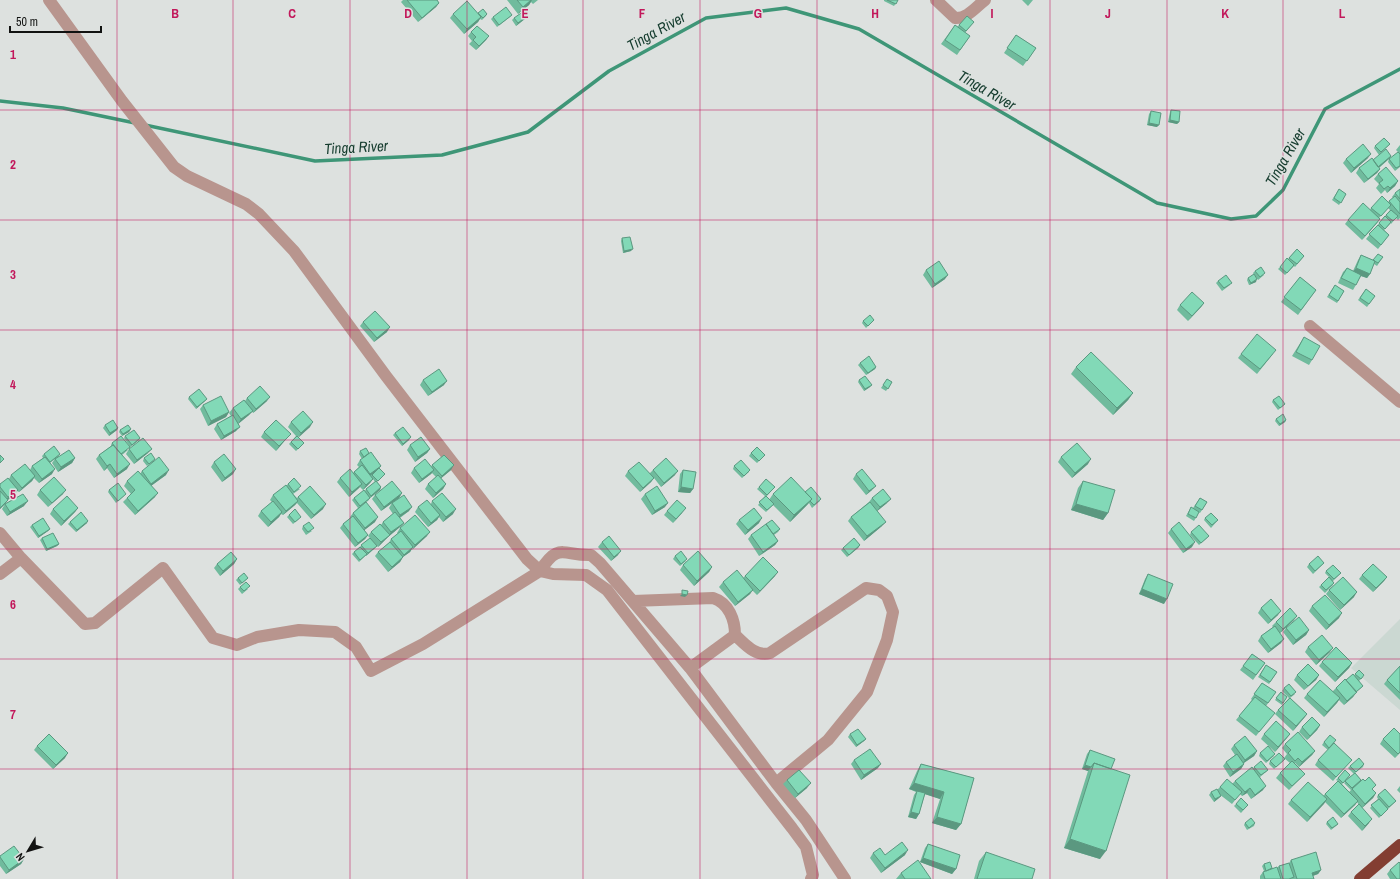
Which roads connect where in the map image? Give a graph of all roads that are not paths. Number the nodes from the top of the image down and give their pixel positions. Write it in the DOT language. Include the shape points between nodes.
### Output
graph roads {
  1 [pos="49,0"];
  2 [pos="936,0"];
  3 [pos="985,0"];
  4 [pos="1310,326"];
  5 [pos="1400,402"];
  6 [pos="0,534"];
  7 [pos="21,558"];
  8 [pos="540,571"];
  9 [pos="0,574"];
  10 [pos="633,601"];
  11 [pos="734,635"];
  12 [pos="690,668"];
  13 [pos="776,783"];
  14 [pos="1400,845"];
  15 [pos="811,879"];
  16 [pos="845,879"];
  17 [pos="1360,879"];
  1 -- 8 [label="street" via="122,101 174,167 187,176 229,194 259,214 294,251 386,376 527,559"];
  2 -- 3 [label="street" via="955,18 965,17"];
  4 -- 5 [label="street"];
  6 -- 7 [label="street"];
  7 -- 8 [label="street" via="85,624 95,623 162,568 214,638 237,645 257,637 299,630 335,632 356,647 371,671 423,644"];
  7 -- 9 [label="street"];
  8 -- 10 [label="street" via="548,559 563,550 591,555"];
  8 -- 15 [label="street" via="586,575 607,590 806,847 813,875"];
  10 -- 11 [label="street" via="714,598 720,600 735,623"];
  10 -- 12 [label="street"];
  11 -- 12 [label="street"];
  11 -- 13 [label="street" via="754,652 762,655 770,653 866,588 879,590 891,603 887,640 867,692 828,740"];
  12 -- 13 [label="street"];
  13 -- 16 [label="street" via="806,820"];
  14 -- 17 [label="highway"];
}
